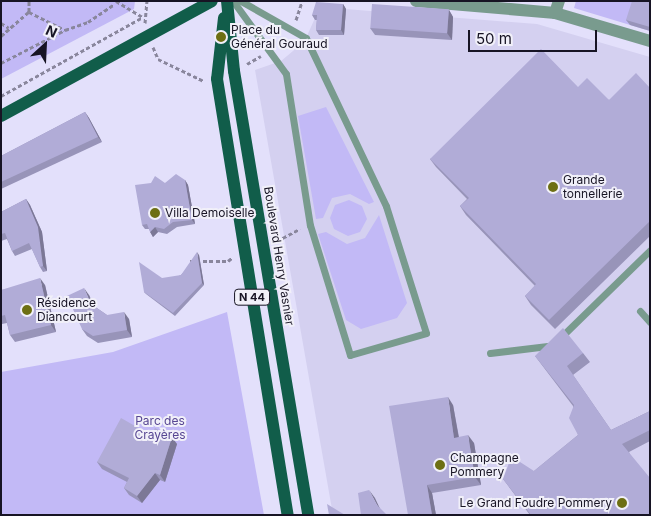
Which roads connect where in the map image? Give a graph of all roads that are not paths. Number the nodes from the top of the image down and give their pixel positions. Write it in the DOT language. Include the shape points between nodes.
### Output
graph roads {
  1 [pos="212,1"];
  2 [pos="226,1"];
  3 [pos="233,1"];
  4 [pos="241,1"];
  5 [pos="416,1"];
  6 [pos="557,7"];
  7 [pos="650,42"];
  8 [pos="1,116"];
  9 [pos="650,250"];
  10 [pos="640,311"];
  11 [pos="650,322"];
  12 [pos="490,353"];
  13 [pos="288,515"];
  14 [pos="308,515"];
  1 -- 8 [label="main road"];
  2 -- 13 [label="main road, Boulevard Henry Vasnier / N 44" via="217,79"];
  2 -- 14 [label="main road, Boulevard Henry Vasnier / N 44" via="234,71"];
  3 -- 4 [label="lane" via="281,61 295,116 310,225 350,355 426,333 386,206 306,38"];
  5 -- 6 [label="street"];
  6 -- 7 [label="street"];
  9 -- 12 [label="lane" via="558,340 542,349"];
  10 -- 11 [label="lane"];
}
